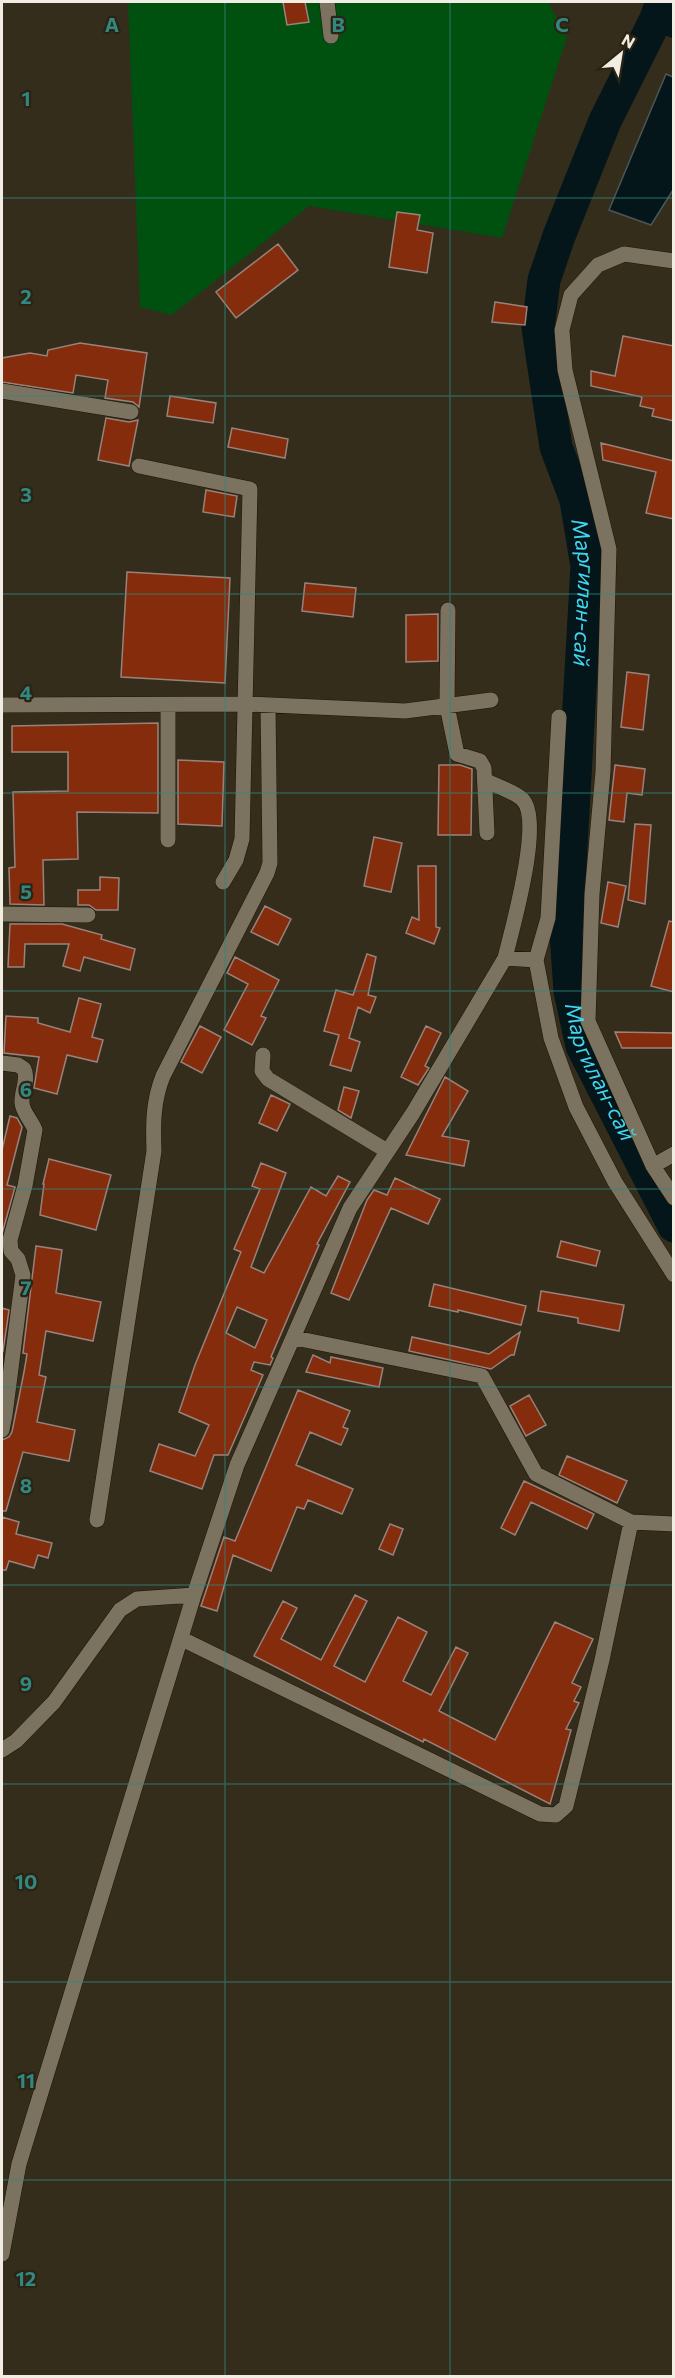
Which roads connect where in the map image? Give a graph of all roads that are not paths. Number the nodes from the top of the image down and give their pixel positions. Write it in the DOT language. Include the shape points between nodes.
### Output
graph roads {
  1 [pos="327,2"];
  2 [pos="331,36"];
  3 [pos="674,261"];
  4 [pos="2,391"];
  5 [pos="131,412"];
  6 [pos="139,466"];
  7 [pos="448,610"];
  8 [pos="491,700"];
  9 [pos="246,704"];
  10 [pos="2,705"];
  11 [pos="268,705"];
  12 [pos="168,706"];
  13 [pos="447,706"];
  14 [pos="559,717"];
  15 [pos="485,780"];
  16 [pos="486,833"];
  17 [pos="168,840"];
  18 [pos="223,882"];
  19 [pos="2,914"];
  20 [pos="88,915"];
  21 [pos="505,958"];
  22 [pos="536,960"];
  23 [pos="263,1055"];
  24 [pos="2,1063"];
  25 [pos="387,1151"];
  26 [pos="674,1154"];
  27 [pos="654,1166"];
  28 [pos="674,1198"];
  29 [pos="674,1275"];
  30 [pos="295,1338"];
  31 [pos="2,1430"];
  32 [pos="97,1520"];
  33 [pos="631,1522"];
  34 [pos="674,1524"];
  35 [pos="194,1595"];
  36 [pos="182,1639"];
  37 [pos="2,1750"];
  38 [pos="2,2254"];
  1 -- 2 [label="street"];
  3 -- 27 [label="street" via="624,254 598,265 571,295 562,330 565,370 609,549 603,772 592,894 588,1021"];
  4 -- 5 [label="street"];
  6 -- 9 [label="street" via="250,489"];
  7 -- 13 [label="street"];
  8 -- 13 [label="street"];
  9 -- 11 [label="street"];
  9 -- 12 [label="street"];
  9 -- 18 [label="street" via="242,839"];
  10 -- 12 [label="street"];
  11 -- 13 [label="street" via="405,711"];
  11 -- 32 [label="street" via="270,863 156,1094 154,1151"];
  12 -- 17 [label="street"];
  13 -- 15 [label="street" via="457,754 480,761"];
  14 -- 22 [label="street" via="548,918"];
  15 -- 16 [label="street"];
  15 -- 21 [label="street" via="523,799 531,816 519,900"];
  19 -- 20 [label="street"];
  21 -- 22 [label="street"];
  21 -- 25 [label="street"];
  22 -- 29 [label="street" via="551,1038 576,1107 615,1182"];
  23 -- 25 [label="street" via="262,1071 268,1079"];
  24 -- 31 [label="street" via="18,1065 27,1074 22,1101 35,1130 10,1240 22,1275"];
  25 -- 30 [label="street" via="350,1208"];
  26 -- 27 [label="street"];
  27 -- 28 [label="street"];
  30 -- 33 [label="street" via="482,1376 536,1474"];
  30 -- 35 [label="street" via="237,1465"];
  33 -- 34 [label="street"];
  33 -- 36 [label="street" via="566,1806 556,1815 540,1814"];
  35 -- 36 [label="street"];
  35 -- 37 [label="street" via="137,1599 120,1610 54,1702"];
  36 -- 38 [label="street" via="19,2164"];
}
